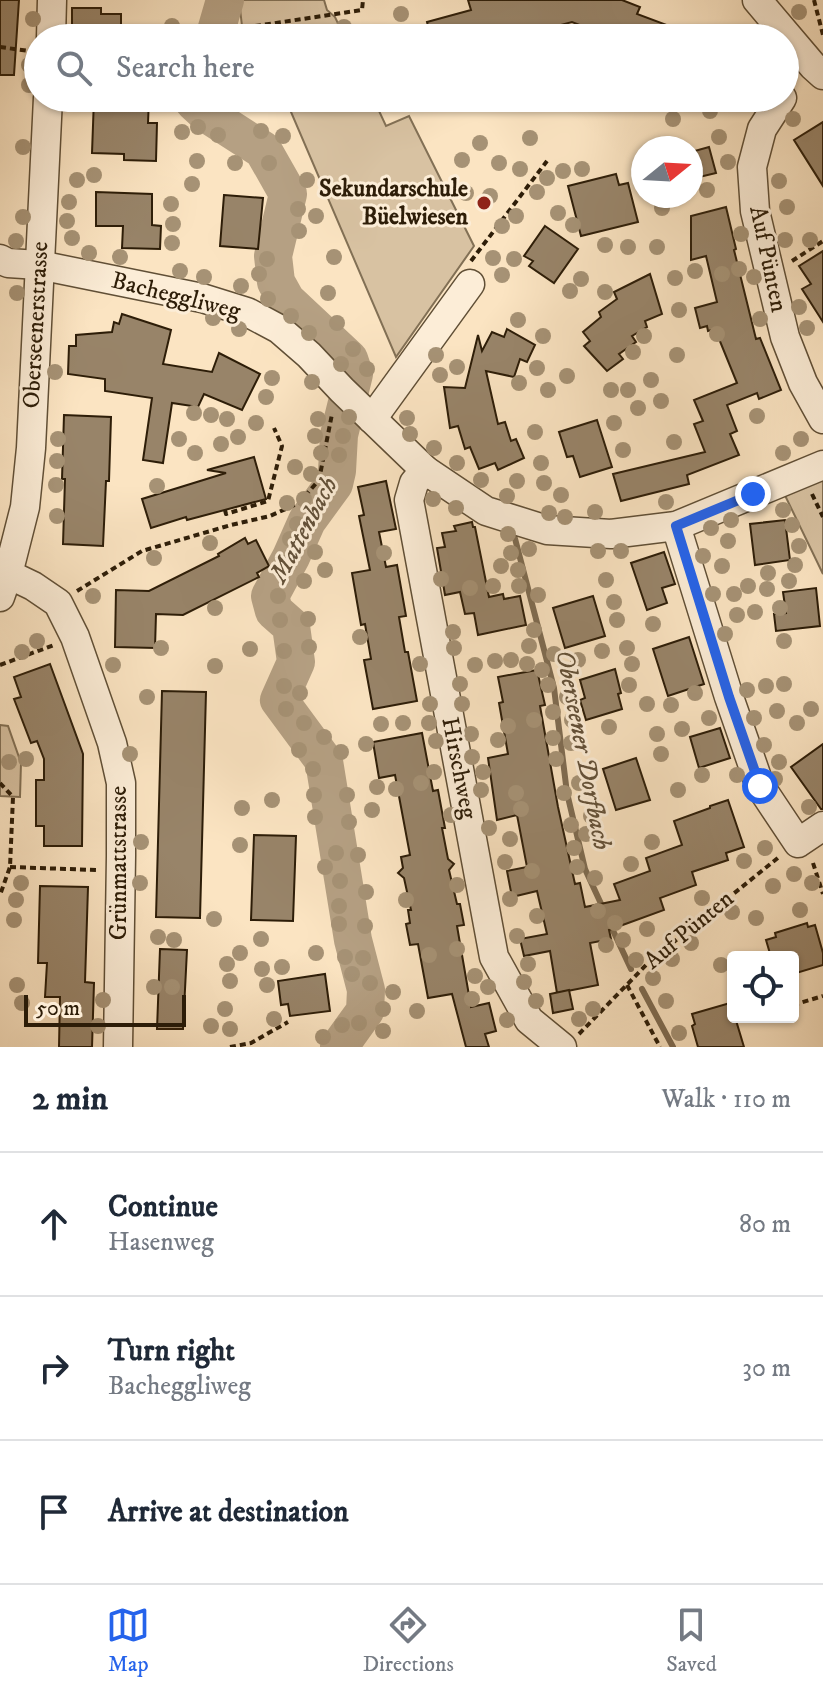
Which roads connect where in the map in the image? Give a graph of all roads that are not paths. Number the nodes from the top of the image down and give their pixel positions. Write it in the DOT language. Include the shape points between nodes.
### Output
graph roads {
  1 [pos="52,0"];
  2 [pos="757,0"];
  3 [pos="47,24"];
  4 [pos="778,24"];
  5 [pos="799,49"];
  6 [pos="818,71"];
  7 [pos="799,85"];
  8 [pos="47,112"];
  9 [pos="773,112"];
  10 [pos="0,259"];
  11 [pos="39,265"];
  12 [pos="470,284"];
  13 [pos="351,399"];
  14 [pos="823,419"];
  15 [pos="823,465"];
  16 [pos="425,470"];
  17 [pos="676,526"];
  18 [pos="4,585"];
  19 [pos="823,826"];
  20 [pos="569,1042"];
  21 [pos="118,1047"];
  1 -- 3 [label="street"];
  2 -- 4 [label="street"];
  5 -- 6 [label="street"];
  6 -- 7 [label="street, Auf Pünten"];
  8 -- 11 [label="street, Oberseenerstrasse"];
  9 -- 14 [label="street, Auf Pünten" via="762,129 752,167 755,211 785,337"];
  10 -- 11 [label="street, Bacheggliweg"];
  11 -- 13 [label="street, Bacheggliweg" via="247,312 279,329"];
  11 -- 18 [label="street, Oberseenerstrasse" via="25,507"];
  12 -- 13 [label="street"];
  13 -- 16 [label="street, Bacheggliweg"];
  15 -- 17 [label="street, Bacheggliweg"];
  16 -- 17 [label="street, Bacheggliweg" via="486,511 547,530 611,534"];
  16 -- 20 [label="street, Hirschweg" via="409,500 494,957 529,1020"];
  17 -- 19 [label="street" via="760,786 798,843"];
  18 -- 21 [label="street, Grünmattstrasse" via="33,586 58,603 112,743 121,783"];
}
